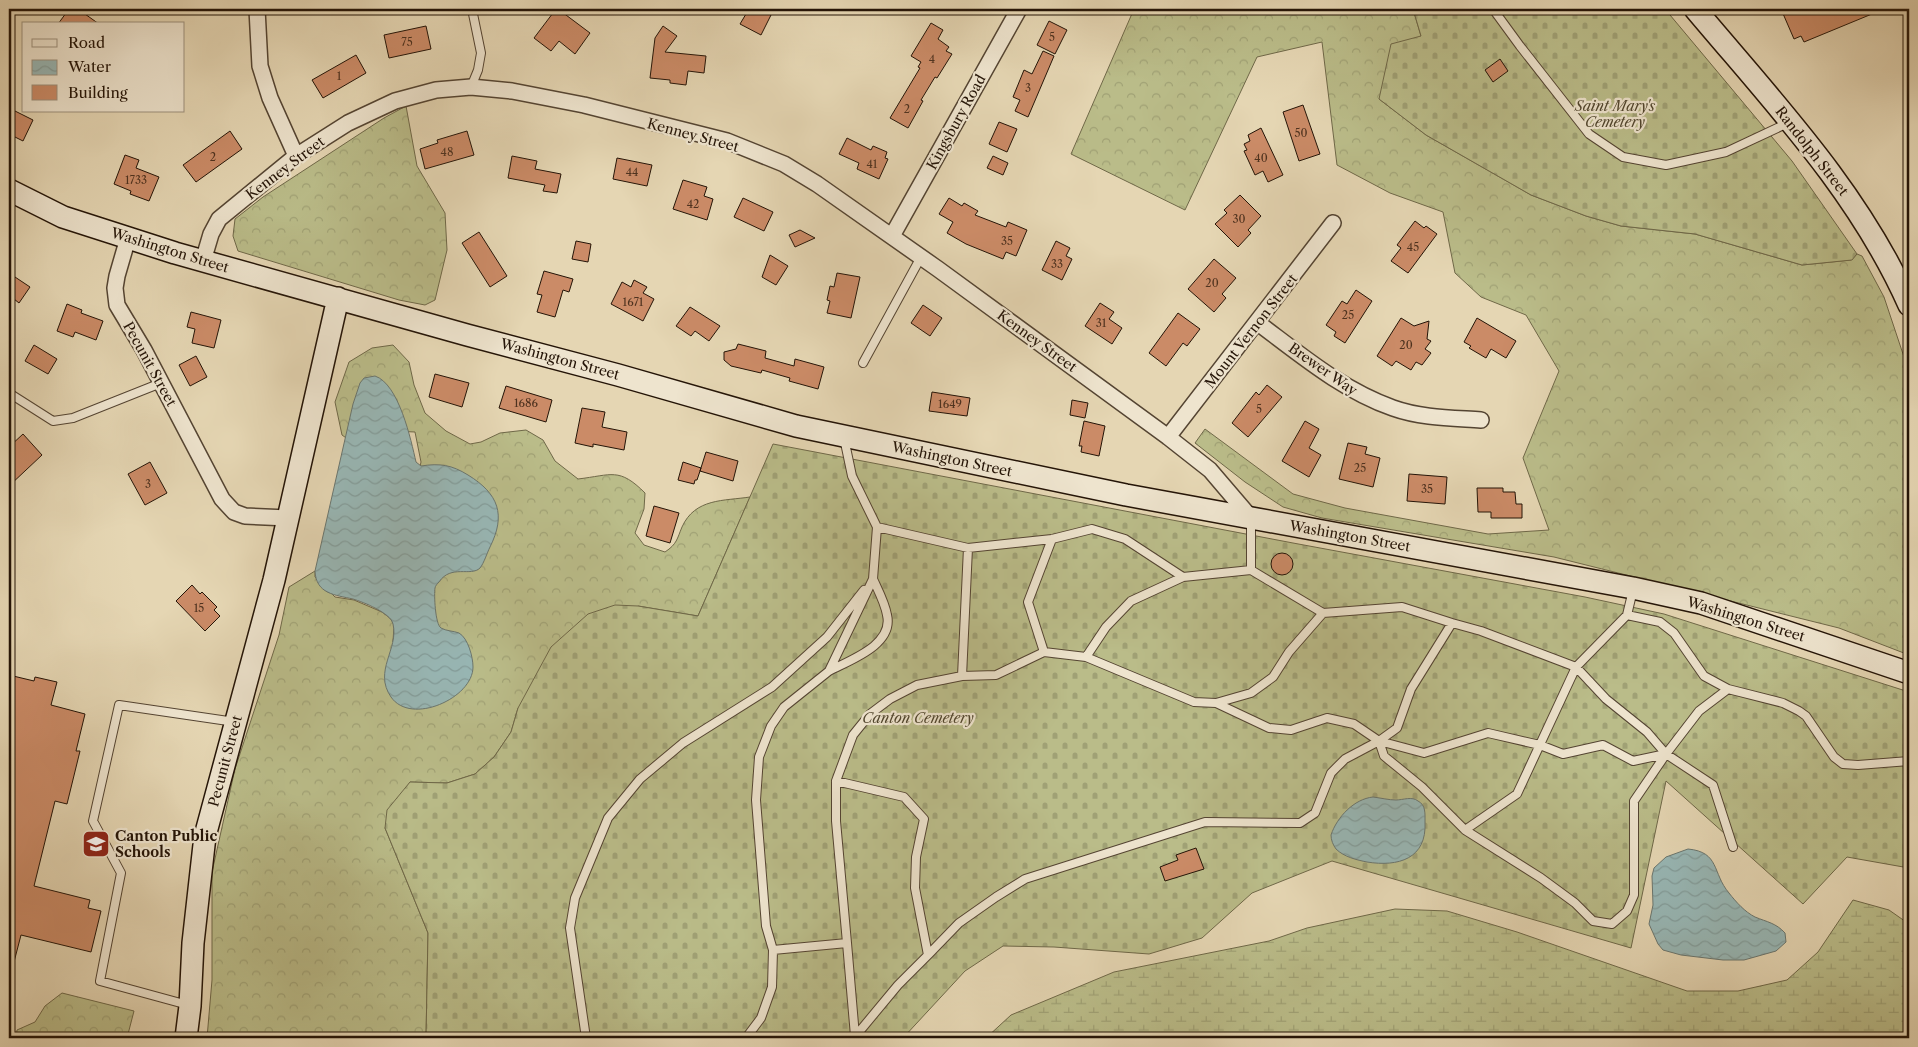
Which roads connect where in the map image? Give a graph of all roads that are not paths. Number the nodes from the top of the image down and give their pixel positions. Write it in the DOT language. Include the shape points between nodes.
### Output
graph roads {
  1 [pos="257,9"];
  2 [pos="472,9"];
  3 [pos="1019,9"];
  4 [pos="1493,9"];
  5 [pos="1695,9"];
  6 [pos="471,87"];
  7 [pos="1790,122"];
  8 [pos="296,156"];
  9 [pos="9,190"];
  10 [pos="1333,223"];
  11 [pos="892,236"];
  12 [pos="128,238"];
  13 [pos="921,257"];
  14 [pos="203,261"];
  15 [pos="338,298"];
  16 [pos="1909,305"];
  17 [pos="1258,323"];
  18 [pos="863,363"];
  19 [pos="161,383"];
  20 [pos="9,392"];
  21 [pos="1481,420"];
  22 [pos="843,436"];
  23 [pos="1168,438"];
  24 [pos="288,518"];
  25 [pos="1251,518"];
  26 [pos="877,527"];
  27 [pos="1052,539"];
  28 [pos="968,548"];
  29 [pos="1251,570"];
  30 [pos="1183,577"];
  31 [pos="873,578"];
  32 [pos="1633,588"];
  33 [pos="1323,613"];
  34 [pos="1627,615"];
  35 [pos="1452,623"];
  36 [pos="1044,652"];
  37 [pos="1086,657"];
  38 [pos="1576,667"];
  39 [pos="829,671"];
  40 [pos="1909,673"];
  41 [pos="962,676"];
  42 [pos="1728,689"];
  43 [pos="1216,703"];
  44 [pos="235,722"];
  45 [pos="1379,740"];
  46 [pos="1540,745"];
  47 [pos="1666,754"];
  48 [pos="1909,760"];
  49 [pos="836,781"];
  50 [pos="1465,830"];
  51 [pos="1733,848"];
  52 [pos="847,943"];
  53 [pos="773,950"];
  54 [pos="928,955"];
  55 [pos="190,1006"];
  56 [pos="855,1037"];
  57 [pos="186,1038"];
  58 [pos="586,1038"];
  59 [pos="746,1038"];
  1 -- 8 [label="street" via="260,66 270,98"];
  2 -- 6 [label="lane" via="481,53"];
  3 -- 11 [label="street, Kingsbury Road"];
  4 -- 7 [label="lane" via="1589,134 1623,157 1666,164 1726,152"];
  5 -- 7 [label="main road, Randolph Street"];
  6 -- 8 [label="street, Kenney Street" via="436,90 396,101 348,123"];
  6 -- 11 [label="street, Kenney Street" via="512,91 584,106 727,141 784,164"];
  7 -- 16 [label="main road, Randolph Street" via="1864,220"];
  8 -- 14 [label="street, Kenney Street" via="219,219"];
  9 -- 12 [label="main road, Washington Street" via="63,217"];
  10 -- 17 [label="street, Mount Vernon Street"];
  11 -- 13 [label="street, Kenney Street"];
  12 -- 14 [label="main road, Washington Street"];
  12 -- 19 [label="street, Pecunit Street" via="115,288 117,304"];
  13 -- 18 [label="lane"];
  13 -- 23 [label="street, Kenney Street"];
  14 -- 15 [label="main road, Washington Street"];
  15 -- 22 [label="main road, Washington Street" via="796,426"];
  15 -- 24 [label="main road, Pecunit Street"];
  17 -- 21 [label="street, Brewer Way" via="1359,394 1395,409"];
  17 -- 23 [label="street, Mount Vernon Street"];
  19 -- 20 [label="lane" via="73,418 53,421"];
  19 -- 24 [label="street, Pecunit Street" via="222,499 234,512 244,516"];
  22 -- 25 [label="main road, Washington Street" via="1126,496"];
  22 -- 26 [label="lane" via="852,476"];
  23 -- 25 [label="street, Kenney Street" via="1210,470"];
  24 -- 44 [label="main road, Pecunit Street"];
  25 -- 29 [label="lane"];
  25 -- 32 [label="main road, Washington Street"];
  26 -- 28 [label="lane"];
  26 -- 31 [label="lane"];
  27 -- 28 [label="lane"];
  27 -- 30 [label="lane" via="1092,529 1125,539"];
  27 -- 36 [label="lane" via="1028,602"];
  28 -- 41 [label="lane"];
  29 -- 30 [label="lane"];
  29 -- 33 [label="lane"];
  30 -- 37 [label="lane" via="1131,601 1106,627"];
  31 -- 39 [label="lane"];
  31 -- 39 [label="lane" via="887,614 887,630 883,638 864,653"];
  31 -- 58 [label="lane" via="827,637 772,687 683,743 640,779 608,818 574,898 570,928"];
  32 -- 34 [label="lane"];
  32 -- 40 [label="main road, Washington Street" via="1701,603"];
  33 -- 35 [label="lane" via="1402,607"];
  33 -- 43 [label="lane" via="1273,677 1251,693"];
  34 -- 38 [label="lane"];
  34 -- 42 [label="lane" via="1660,622 1674,633 1704,676"];
  35 -- 38 [label="lane" via="1481,630"];
  35 -- 45 [label="lane" via="1411,689 1397,728"];
  36 -- 37 [label="lane"];
  36 -- 41 [label="lane" via="996,675"];
  37 -- 43 [label="lane" via="1194,702"];
  38 -- 46 [label="lane"];
  38 -- 47 [label="lane" via="1606,699 1647,732"];
  39 -- 53 [label="lane" via="784,707 771,726 759,757 756,800 759,853 766,926"];
  41 -- 49 [label="lane" via="917,685 870,714 853,735"];
  42 -- 47 [label="lane" via="1699,711"];
  42 -- 48 [label="lane" via="1783,703 1799,711 1843,764"];
  43 -- 45 [label="lane" via="1269,728 1291,730 1327,718 1354,724"];
  44 -- 55 [label="main road, Pecunit Street" via="205,836 193,943"];
  44 -- 55 [label="lane" via="119,704 93,821 122,873 100,981"];
  45 -- 46 [label="lane" via="1424,753 1488,733"];
  45 -- 50 [label="lane" via="1384,756 1422,787"];
  45 -- 54 [label="lane" via="1345,759 1331,773 1315,813 1300,823 1205,822 1025,879 959,923"];
  46 -- 47 [label="lane" via="1563,754 1603,745 1633,761"];
  46 -- 50 [label="lane" via="1517,794"];
  47 -- 50 [label="lane" via="1634,801 1634,895 1627,911 1612,924 1593,922 1575,903 1541,878"];
  47 -- 51 [label="lane" via="1713,785"];
  49 -- 52 [label="lane" via="836,821"];
  49 -- 54 [label="lane" via="904,797 924,819 914,888"];
  52 -- 53 [label="lane"];
  52 -- 56 [label="lane"];
  53 -- 59 [label="lane" via="772,987 761,1018"];
  54 -- 56 [label="lane"];
  55 -- 57 [label="main road, Pecunit Street"];
}
